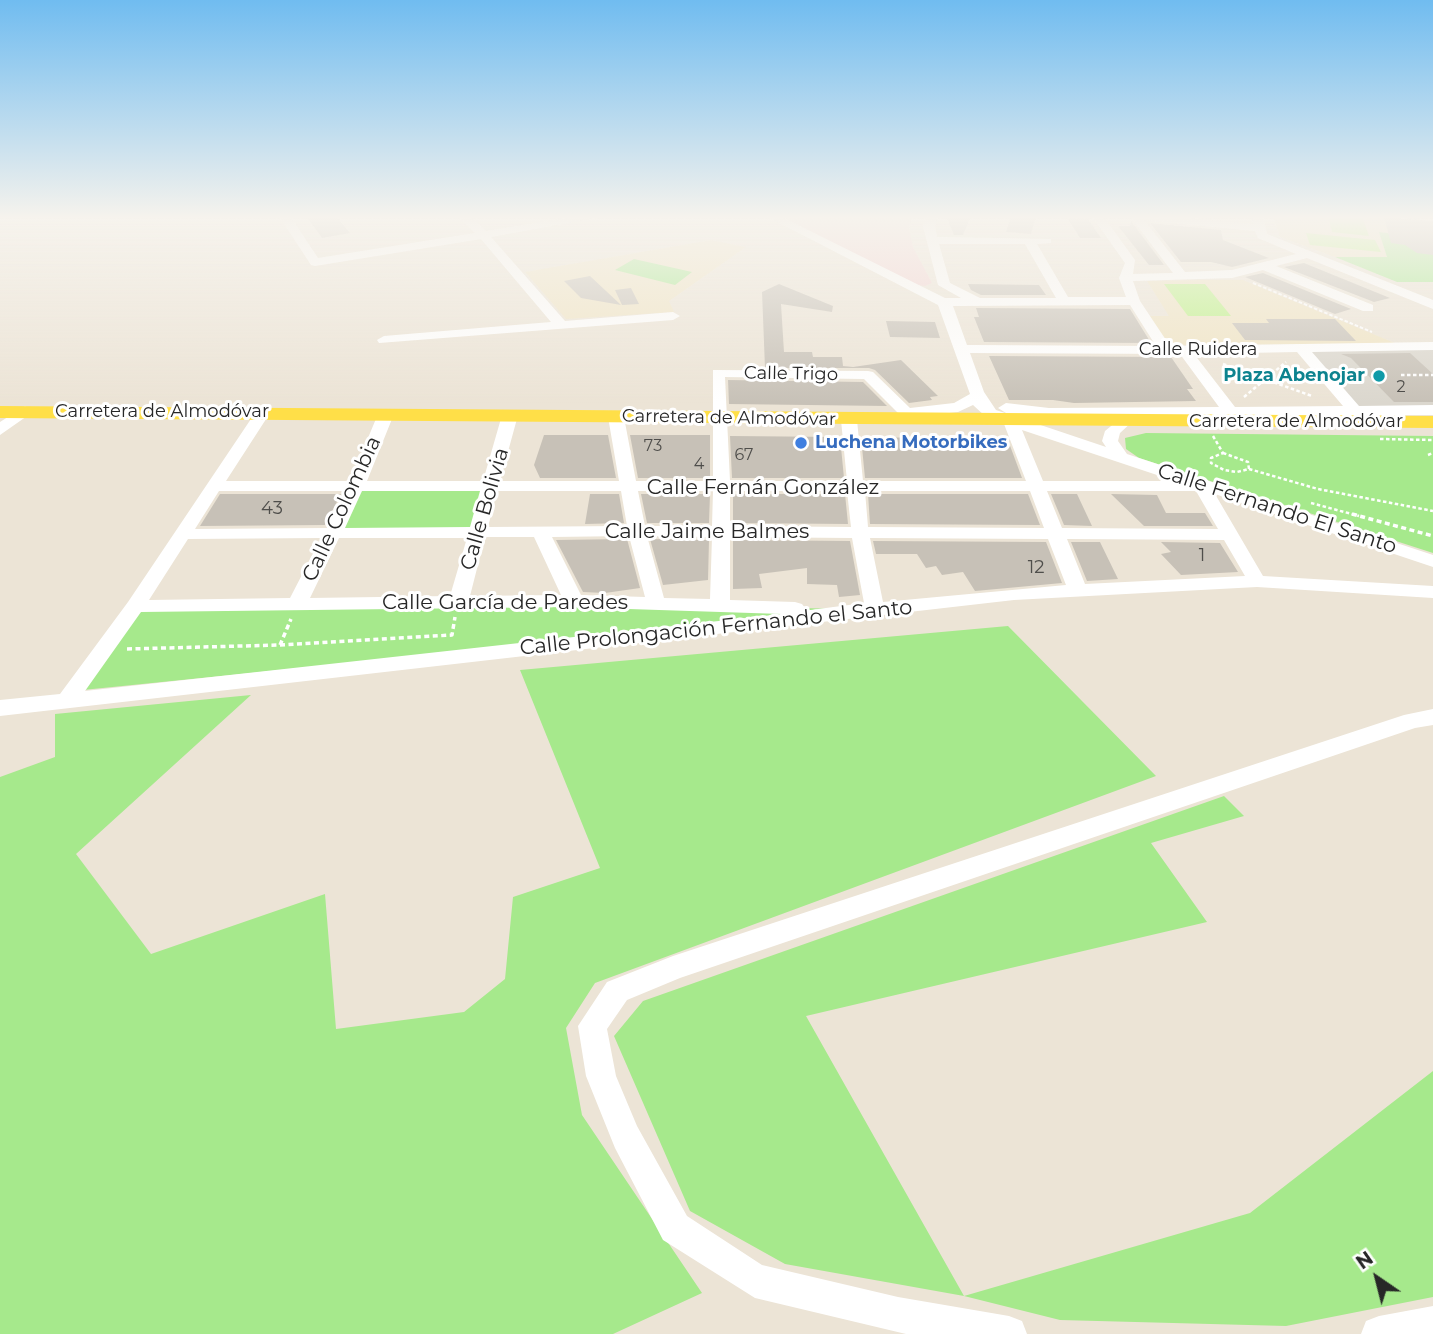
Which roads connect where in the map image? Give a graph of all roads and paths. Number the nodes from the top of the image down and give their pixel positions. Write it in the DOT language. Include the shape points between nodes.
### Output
graph roads {
  1 [pos="520,278"];
  2 [pos="892,278"];
  3 [pos="942,278"];
  4 [pos="1051,278"];
  5 [pos="1125,278"];
  6 [pos="1242,278"];
  7 [pos="1297,278"];
  8 [pos="1365,278"];
  9 [pos="947,296"];
  10 [pos="1064,301"];
  11 [pos="1134,301"];
  12 [pos="1433,305"];
  13 [pos="1368,308"];
  14 [pos="673,316"];
  15 [pos="560,324"];
  16 [pos="1373,332"];
  17 [pos="384,340"];
  18 [pos="1433,346"];
  19 [pos="962,349"];
  20 [pos="1302,349"];
  21 [pos="1166,350"];
  22 [pos="1184,350"];
  23 [pos="1401,375"];
  24 [pos="1433,375"];
  25 [pos="1264,379"];
  26 [pos="979,395"];
  27 [pos="1315,397"];
  28 [pos="1229,410"];
  29 [pos="1354,410"];
  30 [pos="1433,410"];
  31 [pos="25,411"];
  32 [pos="0,412"];
  33 [pos="262,413"];
  34 [pos="386,414"];
  35 [pos="510,415"];
  36 [pos="615,416"];
  37 [pos="720,418"];
  38 [pos="849,420"];
  39 [pos="952,421"];
  40 [pos="973,421"];
  41 [pos="1012,421"];
  42 [pos="1125,421"];
  43 [pos="1433,422"];
  44 [pos="0,430"];
  45 [pos="1214,437"];
  46 [pos="1223,453"];
  47 [pos="1433,453"];
  48 [pos="1428,455"];
  49 [pos="1121,457"];
  50 [pos="1249,469"];
  51 [pos="214,486"];
  52 [pos="1202,486"];
  53 [pos="356,487"];
  54 [pos="493,487"];
  55 [pos="630,488"];
  56 [pos="722,488"];
  57 [pos="857,489"];
  58 [pos="1035,489"];
  59 [pos="1303,501"];
  60 [pos="1433,511"];
  61 [pos="477,531"];
  62 [pos="540,531"];
  63 [pos="637,531"];
  64 [pos="860,532"];
  65 [pos="331,533"];
  66 [pos="721,533"];
  67 [pos="182,534"];
  68 [pos="1055,534"];
  69 [pos="1232,535"];
  70 [pos="1433,536"];
  71 [pos="1433,561"];
  72 [pos="1257,582"];
  73 [pos="1078,591"];
  74 [pos="1433,592"];
  75 [pos="574,601"];
  76 [pos="458,603"];
  77 [pos="298,604"];
  78 [pos="656,604"];
  79 [pos="135,606"];
  80 [pos="720,606"];
  81 [pos="875,610"];
  82 [pos="280,645"];
  83 [pos="104,649"];
  84 [pos="67,700"];
  85 [pos="0,708"];
  86 [pos="1433,717"];
  87 [pos="1433,1324"];
  88 [pos="1009,1334"];
  89 [pos="1378,1334"];
  1 -- 15 [label="street"];
  2 -- 9 [label="street" via="917,291"];
  3 -- 9 [label="street"];
  4 -- 10 [label="street"];
  5 -- 11 [label="street"];
  6 -- 16 [label="path"];
  7 -- 13 [label="street"];
  8 -- 12 [label="street"];
  9 -- 10 [label="street" via="979,301"];
  9 -- 19 [label="street"];
  10 -- 11 [label="street"];
  11 -- 21 [label="street"];
  14 -- 15 [label="street"];
  15 -- 17 [label="street"];
  18 -- 20 [label="street, Calle Ruidera"];
  19 -- 21 [label="street, Calle Ruidera"];
  19 -- 26 [label="street"];
  20 -- 22 [label="street, Calle Ruidera"];
  20 -- 25 [label="path"];
  20 -- 29 [label="street"];
  21 -- 22 [label="street, Calle Ruidera"];
  22 -- 25 [label="path"];
  22 -- 28 [label="street"];
  23 -- 24 [label="path"];
  25 -- 27 [label="path"];
  25 -- 28 [label="path"];
  26 -- 28 [label="street" via="1026,412"];
  26 -- 37 [label="street, Calle Trigo" via="944,411 906,412 868,375 718,373"];
  26 -- 39 [label="street" via="967,414"];
  26 -- 40 [label="street" via="983,411"];
  26 -- 41 [label="street, Calle Fernando El Santo" via="990,413"];
  28 -- 29 [label="street"];
  29 -- 30 [label="street"];
  31 -- 32 [label="main road, Carretera de Almodóvar"];
  31 -- 33 [label="main road, Carretera de Almodóvar"];
  31 -- 44 [label="street, Carretera de Almodóvar"];
  33 -- 34 [label="main road, Carretera de Almodóvar"];
  33 -- 51 [label="street"];
  34 -- 35 [label="main road, Carretera de Almodóvar"];
  34 -- 53 [label="street, Calle Colombia"];
  35 -- 36 [label="main road, Carretera de Almodóvar"];
  35 -- 54 [label="street, Calle Bolivia"];
  36 -- 37 [label="main road, Carretera de Almodóvar"];
  36 -- 55 [label="street"];
  37 -- 38 [label="main road, Carretera de Almodóvar"];
  37 -- 56 [label="street"];
  38 -- 39 [label="main road, Carretera de Almodóvar"];
  38 -- 57 [label="street"];
  39 -- 40 [label="main road, Carretera de Almodóvar"];
  40 -- 41 [label="main road, Carretera de Almodóvar"];
  41 -- 42 [label="main road, Carretera de Almodóvar"];
  41 -- 49 [label="street, Calle Fernando El Santo"];
  41 -- 58 [label="street"];
  42 -- 43 [label="main road, Carretera de Almodóvar"];
  42 -- 49 [label="street" via="1113,431 1110,441"];
  45 -- 46 [label="path"];
  46 -- 50 [label="path" via="1242,457"];
  46 -- 50 [label="path" via="1215,454 1211,463 1224,470"];
  47 -- 48 [label="path"];
  49 -- 52 [label="street, Calle Fernando El Santo"];
  50 -- 60 [label="path" via="1318,489"];
  51 -- 53 [label="street, Calle Fernán González"];
  51 -- 67 [label="street"];
  52 -- 58 [label="street, Calle Fernán González"];
  52 -- 69 [label="street"];
  52 -- 71 [label="street, Calle Fernando El Santo"];
  53 -- 54 [label="street, Calle Fernán González"];
  53 -- 65 [label="street, Calle Colombia"];
  54 -- 55 [label="street, Calle Fernán González"];
  54 -- 61 [label="street, Calle Bolivia"];
  55 -- 56 [label="street, Calle Fernán González"];
  55 -- 63 [label="street"];
  56 -- 57 [label="street, Calle Fernán González"];
  56 -- 66 [label="street"];
  57 -- 58 [label="street, Calle Fernán González"];
  57 -- 64 [label="street"];
  58 -- 68 [label="street"];
  59 -- 70 [label="path"];
  61 -- 62 [label="street, Calle Jaime Balmes"];
  61 -- 65 [label="street, Calle Jaime Balmes"];
  61 -- 76 [label="street, Calle Bolivia"];
  62 -- 63 [label="street, Calle Jaime Balmes"];
  62 -- 75 [label="street"];
  63 -- 66 [label="street, Calle Jaime Balmes"];
  63 -- 78 [label="street"];
  64 -- 66 [label="street, Calle Jaime Balmes"];
  64 -- 68 [label="street, Calle Jaime Balmes"];
  64 -- 81 [label="street"];
  65 -- 67 [label="street, Calle Jaime Balmes"];
  65 -- 77 [label="street, Calle Colombia"];
  66 -- 80 [label="street"];
  67 -- 79 [label="street"];
  68 -- 69 [label="street, Calle Jaime Balmes"];
  68 -- 73 [label="street"];
  69 -- 72 [label="street"];
  72 -- 73 [label="street, Calle Prolongación Fernando el Santo"];
  72 -- 74 [label="street, Calle Prolongación Fernando el Santo"];
  73 -- 81 [label="street, Calle Prolongación Fernando el Santo"];
  75 -- 76 [label="street, Calle García de Paredes"];
  75 -- 78 [label="street, Calle García de Paredes"];
  76 -- 77 [label="street, Calle García de Paredes"];
  76 -- 82 [label="path" via="452,635"];
  77 -- 79 [label="street, Calle García de Paredes"];
  77 -- 82 [label="path"];
  78 -- 80 [label="street, Calle García de Paredes"];
  79 -- 83 [label="street"];
  80 -- 81 [label="street, Calle García de Paredes"];
  81 -- 84 [label="street, Calle Prolongación Fernando el Santo"];
  82 -- 83 [label="path"];
  83 -- 84 [label="street"];
  84 -- 85 [label="street, Calle Prolongación Fernando el Santo"];
  86 -- 88 [label="street" via="673,968 617,991 592,1026 601,1076 625,1136 675,1228 755,1281 898,1315"];
  87 -- 89 [label="street"];
}
